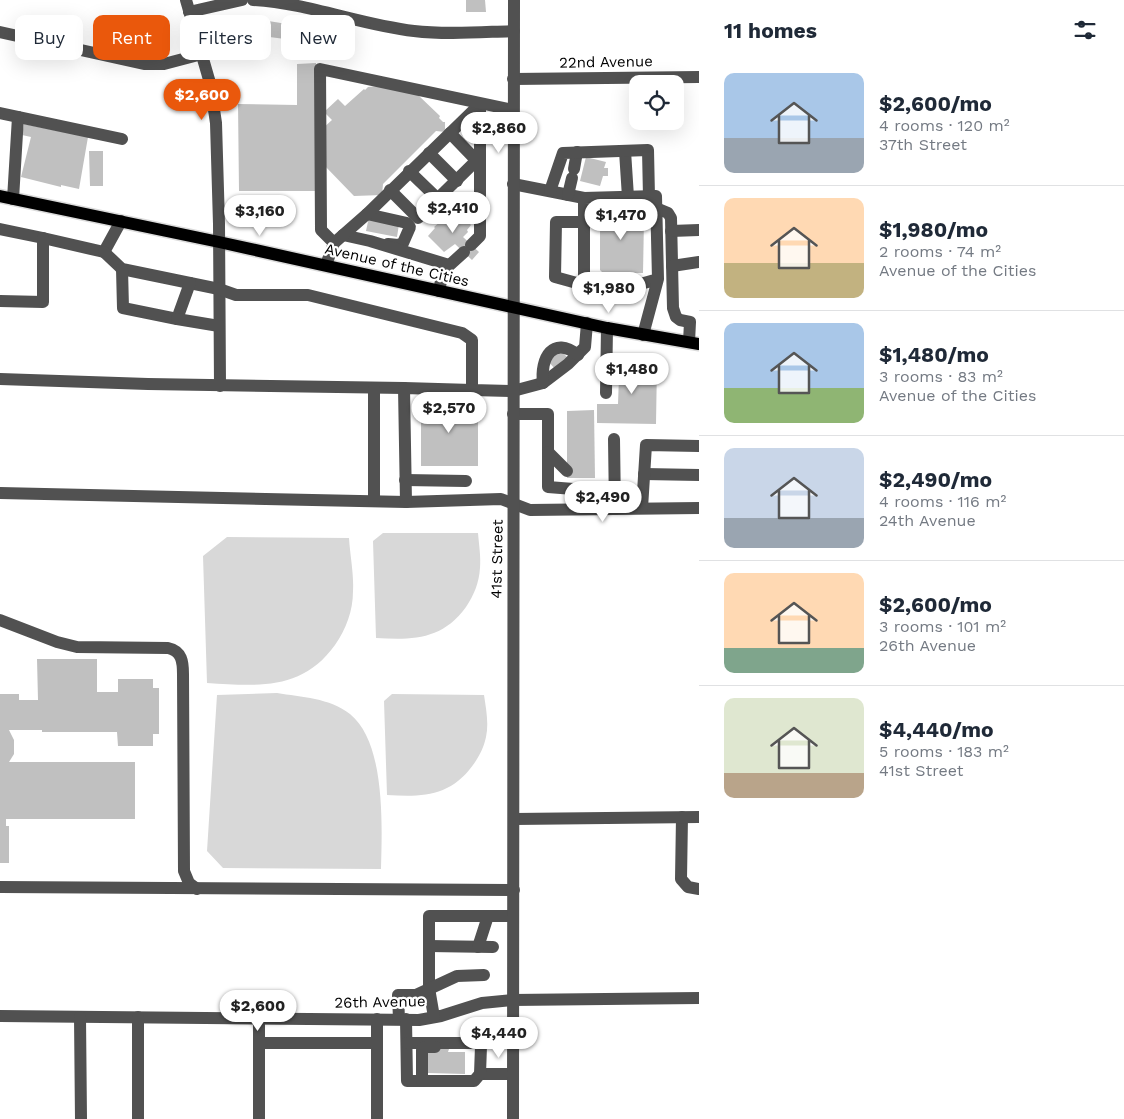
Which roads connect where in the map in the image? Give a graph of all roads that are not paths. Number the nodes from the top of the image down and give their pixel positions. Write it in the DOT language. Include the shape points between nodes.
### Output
graph roads {
  1 [pos="242,0"];
  2 [pos="253,0"];
  3 [pos="514,0"];
  4 [pos="187,6"];
  5 [pos="514,31"];
  6 [pos="0,32"];
  7 [pos="181,60"];
  8 [pos="204,60"];
  9 [pos="699,77"];
  10 [pos="513,79"];
  11 [pos="480,104"];
  12 [pos="513,110"];
  13 [pos="0,113"];
  14 [pos="18,117"];
  15 [pos="450,133"];
  16 [pos="122,139"];
  17 [pos="625,151"];
  18 [pos="577,152"];
  19 [pos="428,153"];
  20 [pos="478,159"];
  21 [pos="409,171"];
  22 [pos="457,180"];
  23 [pos="513,184"];
  24 [pos="390,190"];
  25 [pos="550,191"];
  26 [pos="568,195"];
  27 [pos="0,196"];
  28 [pos="628,197"];
  29 [pos="649,197"];
  30 [pos="584,198"];
  31 [pos="13,199"];
  32 [pos="438,199"];
  33 [pos="366,214"];
  34 [pos="651,215"];
  35 [pos="121,221"];
  36 [pos="584,222"];
  37 [pos="0,230"];
  38 [pos="699,230"];
  39 [pos="671,231"];
  40 [pos="43,238"];
  41 [pos="339,239"];
  42 [pos="370,241"];
  43 [pos="218,242"];
  44 [pos="104,252"];
  45 [pos="699,262"];
  46 [pos="326,265"];
  47 [pos="449,265"];
  48 [pos="672,266"];
  49 [pos="122,269"];
  50 [pos="658,279"];
  51 [pos="190,283"];
  52 [pos="584,285"];
  53 [pos="219,289"];
  54 [pos="439,291"];
  55 [pos="0,301"];
  56 [pos="514,308"];
  57 [pos="177,319"];
  58 [pos="587,323"];
  59 [pos="219,326"];
  60 [pos="607,328"];
  61 [pos="642,334"];
  62 [pos="694,343"];
  63 [pos="578,355"];
  64 [pos="0,379"];
  65 [pos="543,382"];
  66 [pos="220,386"];
  67 [pos="374,388"];
  68 [pos="404,388"];
  69 [pos="472,390"];
  70 [pos="513,391"];
  71 [pos="606,393"];
  72 [pos="513,414"];
  73 [pos="614,439"];
  74 [pos="699,446"];
  75 [pos="548,452"];
  76 [pos="644,474"];
  77 [pos="699,475"];
  78 [pos="405,480"];
  79 [pos="466,480"];
  80 [pos="586,490"];
  81 [pos="0,493"];
  82 [pos="374,501"];
  83 [pos="406,502"];
  84 [pos="513,503"];
  85 [pos="642,508"];
  86 [pos="699,508"];
  87 [pos="588,509"];
  88 [pos="615,509"];
  89 [pos="0,620"];
  90 [pos="699,817"];
  91 [pos="682,818"];
  92 [pos="514,820"];
  93 [pos="184,871"];
  94 [pos="0,887"];
  95 [pos="161,889"];
  96 [pos="197,889"];
  97 [pos="699,889"];
  98 [pos="514,890"];
  99 [pos="488,916"];
  100 [pos="513,916"];
  101 [pos="429,946"];
  102 [pos="478,947"];
  103 [pos="493,947"];
  104 [pos="484,975"];
  105 [pos="429,988"];
  106 [pos="699,998"];
  107 [pos="512,1000"];
  108 [pos="0,1016"];
  109 [pos="80,1017"];
  110 [pos="434,1017"];
  111 [pos="138,1018"];
  112 [pos="259,1018"];
  113 [pos="377,1019"];
  114 [pos="402,1020"];
  115 [pos="259,1043"];
  116 [pos="377,1043"];
  117 [pos="406,1043"];
  118 [pos="480,1053"];
  119 [pos="480,1074"];
  120 [pos="513,1074"];
  121 [pos="422,1081"];
  122 [pos="81,1119"];
  123 [pos="138,1119"];
  124 [pos="259,1119"];
  125 [pos="377,1119"];
  126 [pos="513,1119"];
  1 -- 4 [label="street"];
  2 -- 5 [label="street" via="415,31"];
  3 -- 5 [label="street, 41st Street"];
  5 -- 10 [label="street, 41st Street"];
  6 -- 7 [label="street" via="144,64"];
  8 -- 43 [label="street" via="217,128"];
  9 -- 10 [label="street, 22nd Avenue"];
  10 -- 12 [label="street, 41st Street"];
  11 -- 12 [label="street"];
  11 -- 15 [label="street"];
  11 -- 20 [label="street"];
  11 -- 41 [label="street" via="320,69 321,230"];
  12 -- 23 [label="street, 41st Street"];
  13 -- 14 [label="street"];
  14 -- 16 [label="street"];
  14 -- 31 [label="street"];
  15 -- 19 [label="street"];
  15 -- 20 [label="street"];
  17 -- 18 [label="street"];
  17 -- 28 [label="street"];
  17 -- 29 [label="street" via="648,150"];
  18 -- 25 [label="street" via="563,153"];
  18 -- 26 [label="street"];
  19 -- 21 [label="street"];
  19 -- 22 [label="street"];
  20 -- 22 [label="street"];
  20 -- 47 [label="street" via="480,236"];
  21 -- 24 [label="street"];
  21 -- 32 [label="street"];
  22 -- 32 [label="street"];
  23 -- 25 [label="street"];
  23 -- 56 [label="street, 41st Street"];
  24 -- 32 [label="street" via="418,218"];
  24 -- 33 [label="street"];
  25 -- 26 [label="street"];
  26 -- 30 [label="street"];
  27 -- 31 [label="main road, Avenue of the Cities"];
  28 -- 29 [label="street"];
  28 -- 30 [label="street"];
  28 -- 34 [label="street"];
  29 -- 34 [label="street" via="656,196"];
  30 -- 36 [label="street"];
  31 -- 35 [label="main road, Avenue of the Cities"];
  33 -- 41 [label="street"];
  33 -- 42 [label="street" via="407,222 410,227 403,243 398,245"];
  34 -- 39 [label="street" via="668,213"];
  34 -- 50 [label="street"];
  35 -- 43 [label="main road, Avenue of the Cities"];
  35 -- 44 [label="street"];
  36 -- 52 [label="street"];
  36 -- 52 [label="street" via="556,222 555,277"];
  37 -- 40 [label="street"];
  38 -- 39 [label="street"];
  39 -- 48 [label="street"];
  40 -- 44 [label="street"];
  40 -- 55 [label="street" via="43,302"];
  41 -- 42 [label="street"];
  41 -- 46 [label="street"];
  42 -- 47 [label="street"];
  43 -- 46 [label="main road, Avenue of the Cities"];
  43 -- 53 [label="street"];
  44 -- 49 [label="street"];
  45 -- 48 [label="street"];
  46 -- 54 [label="main road, Avenue of the Cities"];
  47 -- 54 [label="street" via="443,271"];
  48 -- 62 [label="street" via="676,317 690,322"];
  49 -- 51 [label="street"];
  49 -- 57 [label="street" via="123,308"];
  50 -- 52 [label="street" via="613,290"];
  50 -- 61 [label="street"];
  51 -- 53 [label="street"];
  51 -- 57 [label="street"];
  53 -- 59 [label="street"];
  53 -- 69 [label="street" via="236,295 308,295 462,333 472,340"];
  54 -- 56 [label="main road, Avenue of the Cities"];
  56 -- 58 [label="main road, Avenue of the Cities"];
  56 -- 70 [label="street, 41st Street"];
  57 -- 59 [label="street"];
  58 -- 60 [label="main road, Avenue of the Cities"];
  58 -- 63 [label="street" via="584,347"];
  59 -- 66 [label="street"];
  60 -- 61 [label="main road, Avenue of the Cities"];
  60 -- 71 [label="street"];
  61 -- 62 [label="main road, Avenue of the Cities"];
  63 -- 65 [label="street"];
  63 -- 65 [label="street" via="564,347 550,353 544,361"];
  64 -- 66 [label="street"];
  65 -- 70 [label="street"];
  66 -- 67 [label="street"];
  67 -- 68 [label="street"];
  67 -- 82 [label="street"];
  68 -- 69 [label="street"];
  68 -- 78 [label="street"];
  69 -- 70 [label="street"];
  70 -- 72 [label="street, 41st Street"];
  72 -- 75 [label="street" via="548,414"];
  72 -- 84 [label="street, 41st Street"];
  73 -- 88 [label="street"];
  74 -- 76 [label="street" via="646,445"];
  75 -- 80 [label="street"];
  75 -- 80 [label="street" via="548,487"];
  76 -- 77 [label="street"];
  76 -- 85 [label="street"];
  78 -- 79 [label="street"];
  78 -- 83 [label="street"];
  80 -- 87 [label="street"];
  81 -- 82 [label="street"];
  82 -- 83 [label="street"];
  83 -- 84 [label="street" via="501,499"];
  84 -- 87 [label="street" via="530,510"];
  84 -- 92 [label="street, 41st Street"];
  85 -- 86 [label="street"];
  85 -- 88 [label="street"];
  87 -- 88 [label="street"];
  89 -- 93 [label="street" via="77,647 168,648 181,656 184,674"];
  90 -- 91 [label="street"];
  91 -- 92 [label="street"];
  91 -- 97 [label="street" via="682,879 688,887"];
  92 -- 98 [label="street, 41st Street"];
  93 -- 95 [label="street" via="178,882"];
  93 -- 96 [label="street" via="189,883"];
  94 -- 95 [label="street"];
  95 -- 96 [label="street"];
  96 -- 98 [label="street"];
  98 -- 100 [label="street, 41st Street"];
  99 -- 100 [label="street"];
  99 -- 101 [label="street" via="429,916"];
  99 -- 102 [label="street"];
  100 -- 107 [label="street, 41st Street"];
  101 -- 102 [label="street"];
  101 -- 105 [label="street"];
  102 -- 103 [label="street"];
  104 -- 105 [label="street" via="457,976"];
  105 -- 110 [label="street"];
  105 -- 114 [label="street" via="416,995 398,995"];
  106 -- 107 [label="street, 26th Avenue"];
  107 -- 110 [label="street, 26th Avenue" via="482,1003"];
  107 -- 120 [label="street, 41st Street"];
  108 -- 109 [label="street, 26th Avenue"];
  109 -- 111 [label="street, 26th Avenue"];
  109 -- 122 [label="street"];
  110 -- 114 [label="street, 26th Avenue"];
  111 -- 112 [label="street, 26th Avenue"];
  111 -- 123 [label="street"];
  112 -- 113 [label="street, 26th Avenue"];
  112 -- 115 [label="street"];
  113 -- 114 [label="street, 26th Avenue"];
  113 -- 116 [label="street"];
  114 -- 117 [label="street"];
  115 -- 116 [label="street"];
  115 -- 124 [label="street"];
  116 -- 125 [label="street"];
  117 -- 118 [label="street" via="478,1043"];
  117 -- 121 [label="street" via="407,1081"];
  118 -- 119 [label="street"];
  118 -- 121 [label="street" via="475,1047 425,1047 422,1050"];
  119 -- 120 [label="street"];
  119 -- 121 [label="street" via="474,1082"];
  120 -- 126 [label="street, 41st Street"];
}
